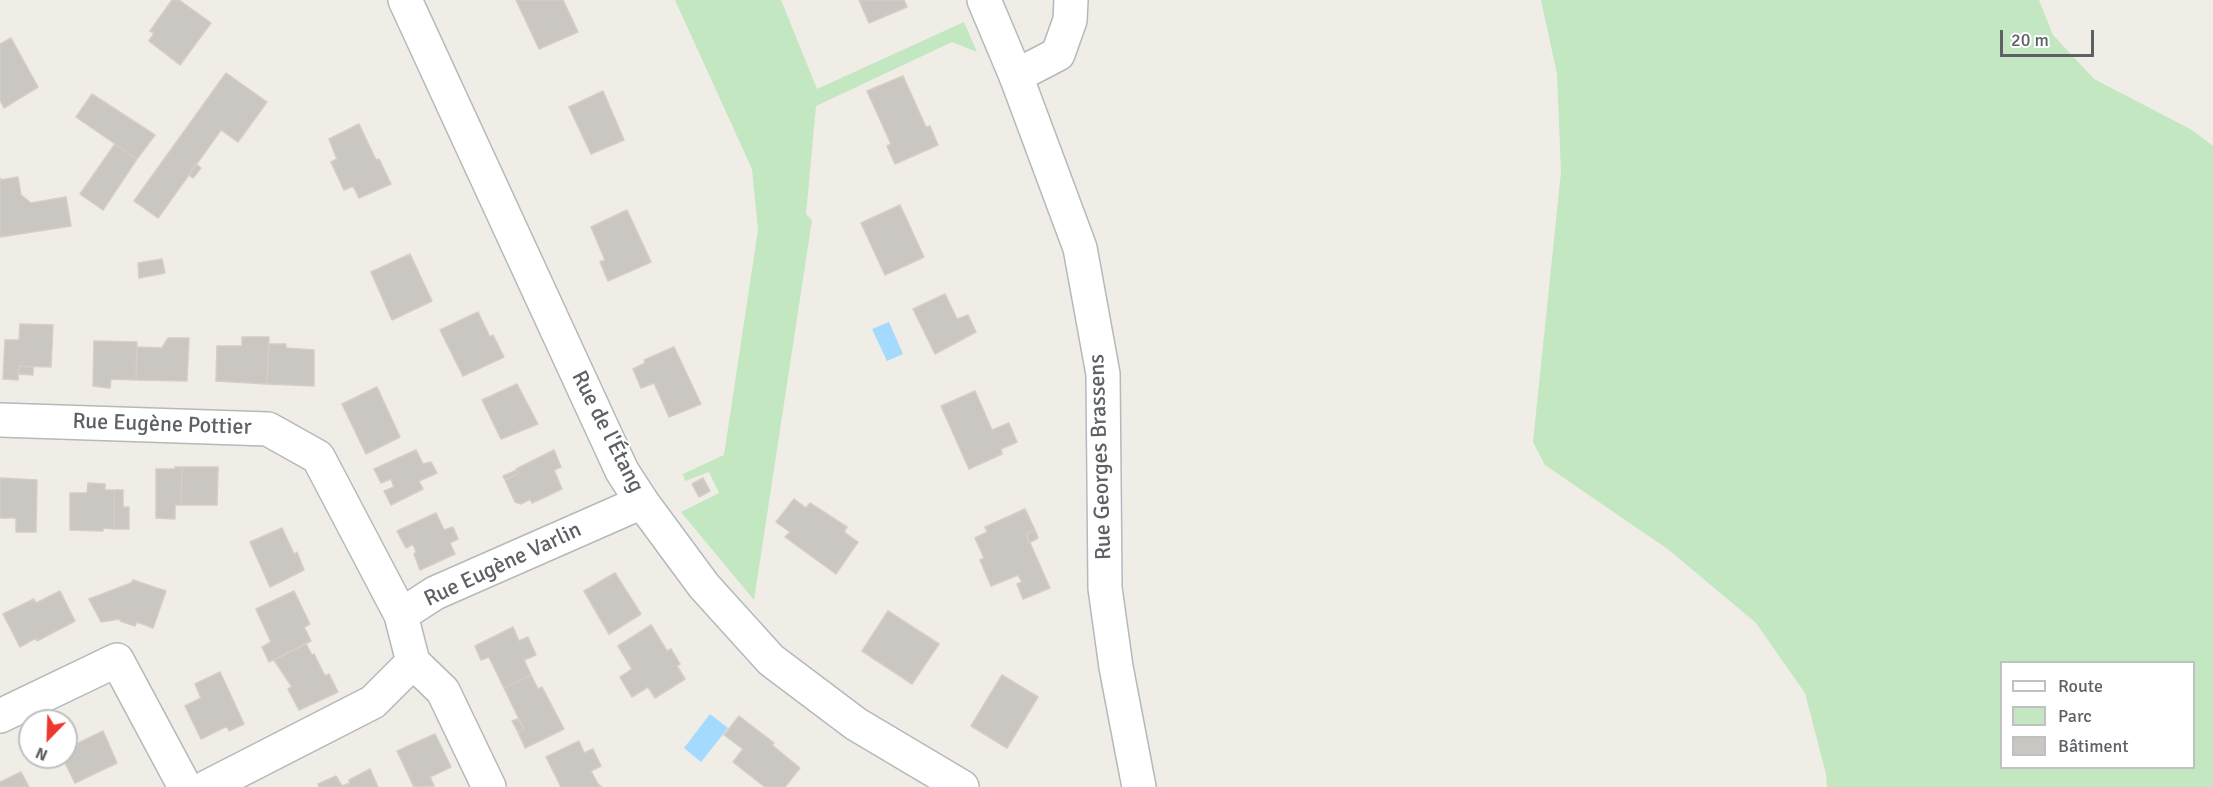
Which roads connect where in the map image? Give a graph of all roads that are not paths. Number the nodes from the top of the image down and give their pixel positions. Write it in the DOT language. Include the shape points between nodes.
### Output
graph roads {
  1 [pos="405,0"];
  2 [pos="984,0"];
  3 [pos="1071,0"];
  4 [pos="1016,76"];
  5 [pos="0,420"];
  6 [pos="642,502"];
  7 [pos="401,615"];
  8 [pos="413,662"];
  9 [pos="0,716"];
  10 [pos="185,787"];
  11 [pos="207,787"];
  12 [pos="489,787"];
  13 [pos="962,787"];
  14 [pos="1139,787"];
  1 -- 6 [label="street, Rue de l'Étang" via="622,471"];
  2 -- 4 [label="street, Rue Georges Brassens"];
  3 -- 4 [label="street" via="1070,20 1058,54"];
  4 -- 14 [label="street, Rue Georges Brassens" via="1080,249 1103,374 1105,588"];
  5 -- 7 [label="street, Rue Eugène Pottier" via="268,429 318,457"];
  6 -- 7 [label="street, Rue Eugène Varlin" via="435,593"];
  6 -- 13 [label="street, Rue de l'Étang" via="704,586 771,660 856,724"];
  7 -- 8 [label="street, Rue Eugène Varlin"];
  8 -- 11 [label="street" via="373,702"];
  8 -- 12 [label="street" via="443,691"];
  9 -- 10 [label="street" via="117,660"];
}
